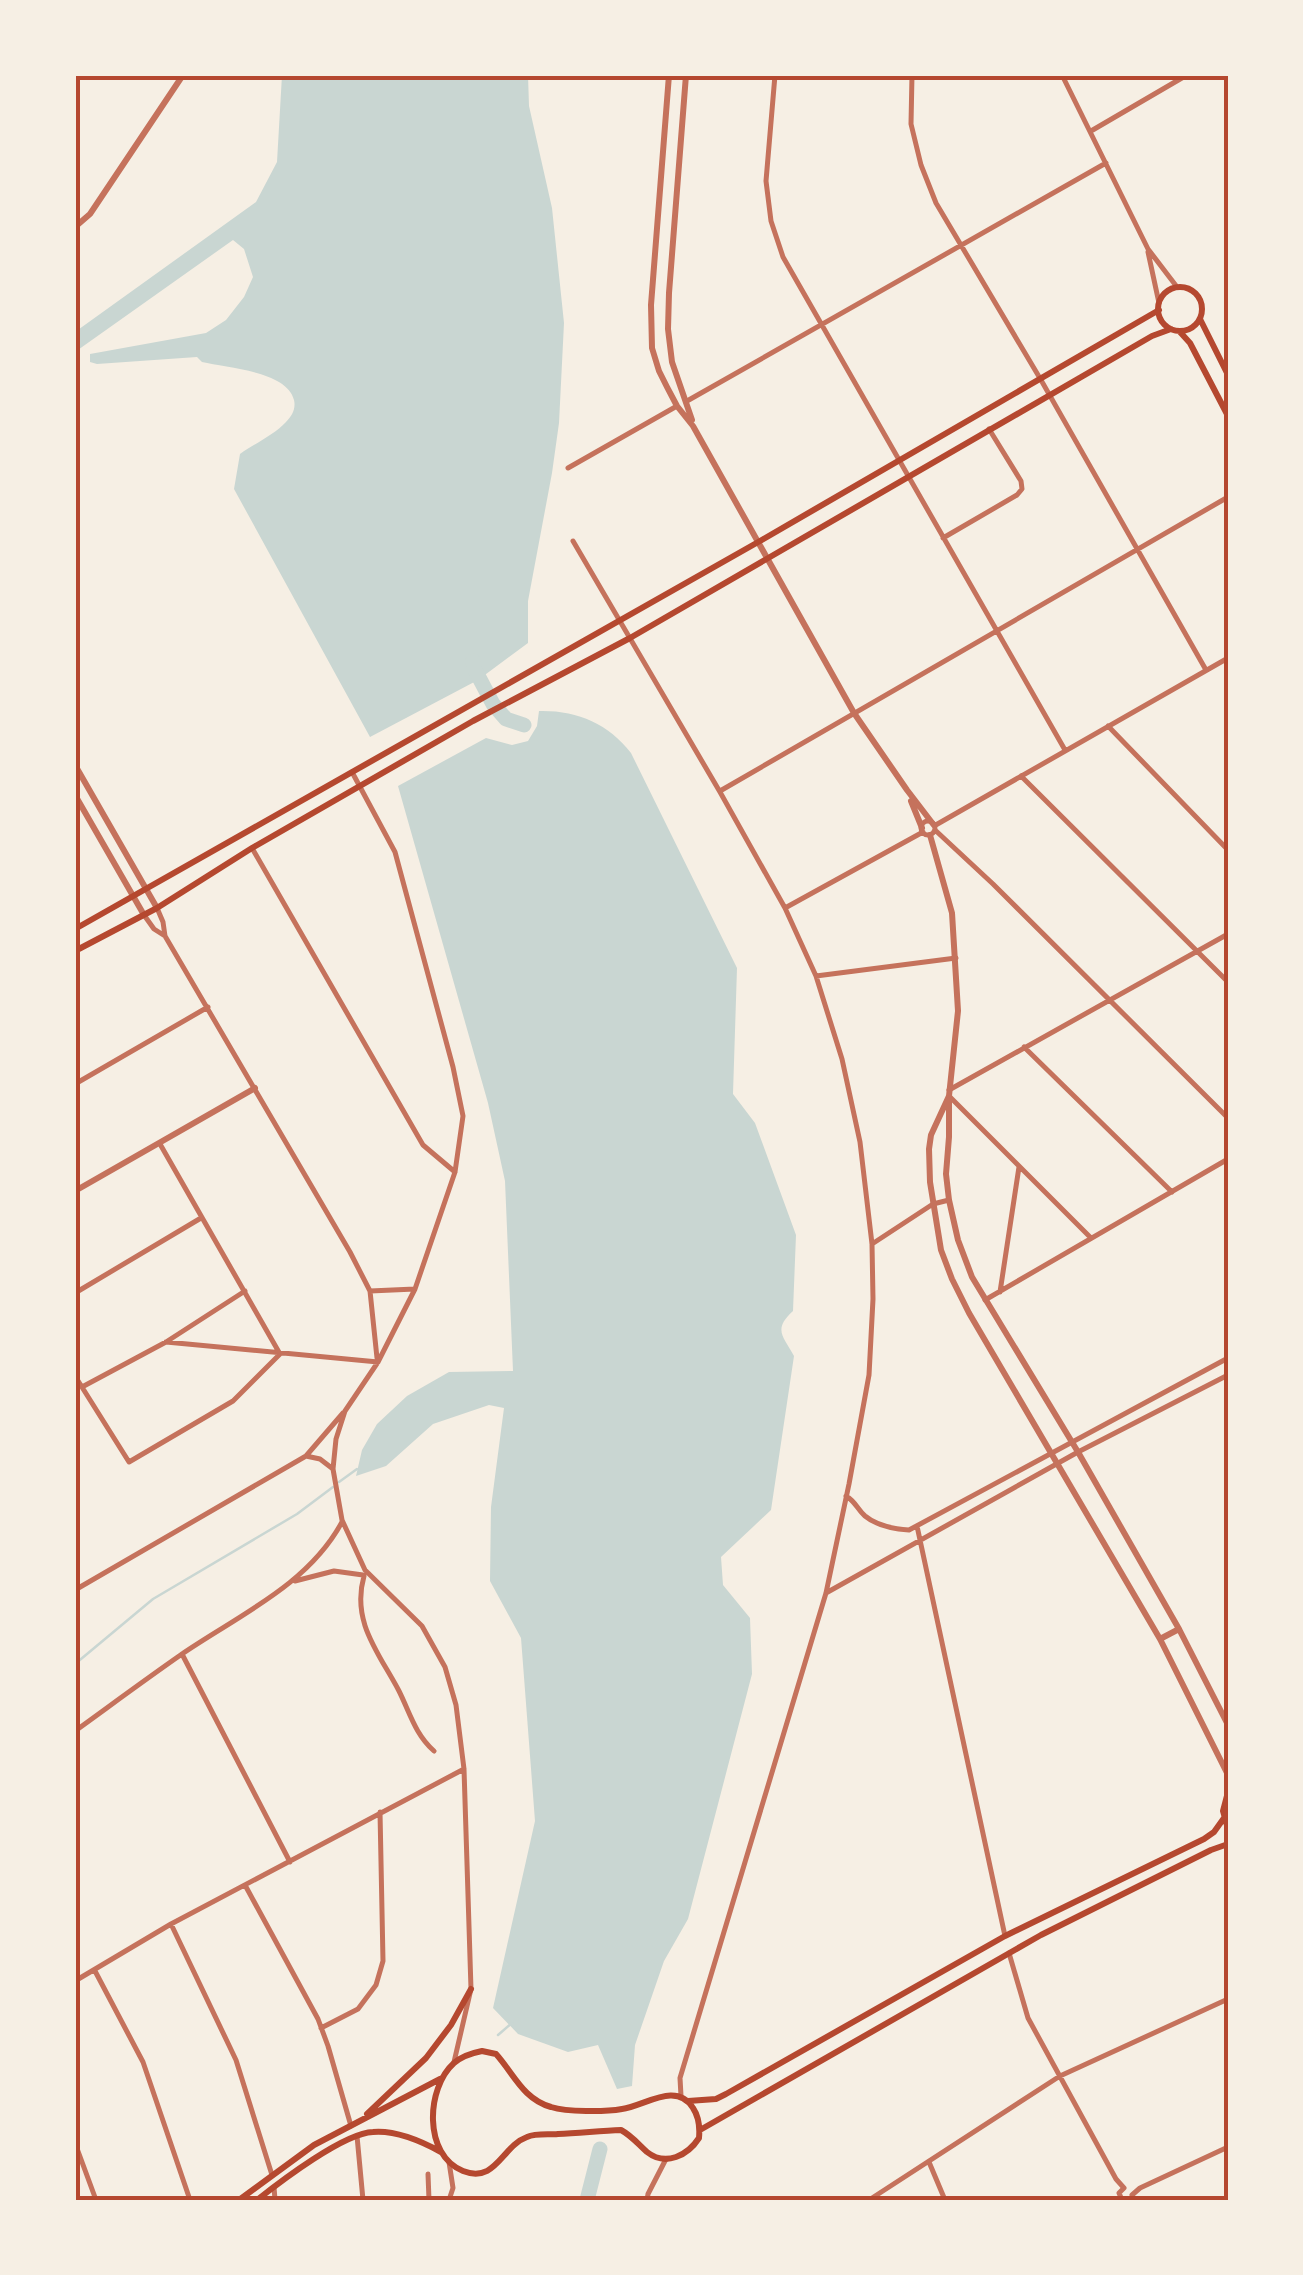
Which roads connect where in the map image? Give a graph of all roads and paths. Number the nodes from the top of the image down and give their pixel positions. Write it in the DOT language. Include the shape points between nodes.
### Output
graph roads {
  1 [pos="184,75"];
  2 [pos="669,75"];
  3 [pos="686,75"];
  4 [pos="776,75"];
  5 [pos="912,75"];
  6 [pos="1062,75"];
  7 [pos="1187,75"];
  8 [pos="1091,132"];
  9 [pos="664,148"];
  10 [pos="680,150"];
  11 [pos="1106,164"];
  12 [pos="75,227"];
  13 [pos="961,246"];
  14 [pos="1148,250"];
  15 [pos="1177,287"];
  16 [pos="1159,307"];
  17 [pos="1200,320"];
  18 [pos="820,324"];
  19 [pos="1175,330"];
  20 [pos="672,362"];
  21 [pos="658,367"];
  22 [pos="1228,375"];
  23 [pos="1041,380"];
  24 [pos="1050,395"];
  25 [pos="687,400"];
  26 [pos="677,406"];
  27 [pos="1228,416"];
  28 [pos="693,426"];
  29 [pos="989,430"];
  30 [pos="898,462"];
  31 [pos="568,468"];
  32 [pos="907,476"];
  33 [pos="1228,497"];
  34 [pos="943,538"];
  35 [pos="572,542"];
  36 [pos="760,542"];
  37 [pos="1137,550"];
  38 [pos="766,557"];
  39 [pos="620,620"];
  40 [pos="997,631"];
  41 [pos="630,638"];
  42 [pos="1228,658"];
  43 [pos="1206,670"];
  44 [pos="854,714"];
  45 [pos="1108,726"];
  46 [pos="1066,750"];
  47 [pos="75,764"];
  48 [pos="352,772"];
  49 [pos="1020,775"];
  50 [pos="360,786"];
  51 [pos="720,792"];
  52 [pos="75,795"];
  53 [pos="929,829"];
  54 [pos="252,848"];
  55 [pos="1228,850"];
  56 [pos="146,890"];
  57 [pos="134,897"];
  58 [pos="157,908"];
  59 [pos="785,908"];
  60 [pos="144,915"];
  61 [pos="75,929"];
  62 [pos="1228,934"];
  63 [pos="165,936"];
  64 [pos="75,951"];
  65 [pos="1197,952"];
  66 [pos="956,958"];
  67 [pos="816,976"];
  68 [pos="1228,982"];
  69 [pos="1108,1001"];
  70 [pos="208,1007"];
  71 [pos="1024,1047"];
  72 [pos="75,1084"];
  73 [pos="255,1088"];
  74 [pos="949,1093"];
  75 [pos="1228,1118"];
  76 [pos="158,1142"];
  77 [pos="1228,1159"];
  78 [pos="1018,1167"];
  79 [pos="455,1172"];
  80 [pos="75,1191"];
  81 [pos="1172,1192"];
  82 [pos="948,1200"];
  83 [pos="933,1204"];
  84 [pos="201,1218"];
  85 [pos="1091,1238"];
  86 [pos="872,1244"];
  87 [pos="415,1289"];
  88 [pos="246,1291"];
  89 [pos="370,1291"];
  90 [pos="1000,1292"];
  91 [pos="75,1293"];
  92 [pos="985,1300"];
  93 [pos="166,1342"];
  94 [pos="280,1354"];
  95 [pos="1228,1358"];
  96 [pos="378,1362"];
  97 [pos="1228,1374"];
  98 [pos="75,1376"];
  99 [pos="82,1388"];
  100 [pos="346,1410"];
  101 [pos="1071,1441"];
  102 [pos="1052,1451"];
  103 [pos="1078,1452"];
  104 [pos="306,1456"];
  105 [pos="1058,1462"];
  106 [pos="333,1470"];
  107 [pos="846,1496"];
  108 [pos="342,1520"];
  109 [pos="917,1526"];
  110 [pos="921,1538"];
  111 [pos="364,1576"];
  112 [pos="292,1582"];
  113 [pos="380,1585"];
  114 [pos="75,1590"];
  115 [pos="826,1593"];
  116 [pos="1179,1629"];
  117 [pos="1160,1640"];
  118 [pos="182,1654"];
  119 [pos="1228,1725"];
  120 [pos="75,1731"];
  121 [pos="434,1751"];
  122 [pos="464,1769"];
  123 [pos="1228,1776"];
  124 [pos="1228,1792"];
  125 [pos="380,1812"];
  126 [pos="1224,1818"];
  127 [pos="1228,1829"];
  128 [pos="1228,1844"];
  129 [pos="290,1862"];
  130 [pos="245,1884"];
  131 [pos="170,1924"];
  132 [pos="1004,1936"];
  133 [pos="1009,1953"];
  134 [pos="95,1971"];
  135 [pos="75,1981"];
  136 [pos="471,1989"];
  137 [pos="1228,1999"];
  138 [pos="321,2028"];
  139 [pos="454,2063"];
  140 [pos="1060,2076"];
  141 [pos="442,2078"];
  142 [pos="684,2099"];
  143 [pos="361,2120"];
  144 [pos="350,2126"];
  145 [pos="700,2130"];
  146 [pos="356,2136"];
  147 [pos="75,2143"];
  148 [pos="1228,2147"];
  149 [pos="441,2152"];
  150 [pos="666,2159"];
  151 [pos="449,2162"];
  152 [pos="929,2162"];
  153 [pos="428,2174"];
  154 [pos="272,2175"];
  155 [pos="274,2187"];
  156 [pos="1124,2197"];
  157 [pos="96,2200"];
  158 [pos="190,2200"];
  159 [pos="238,2200"];
  160 [pos="257,2200"];
  161 [pos="275,2200"];
  162 [pos="363,2200"];
  163 [pos="429,2200"];
  164 [pos="449,2200"];
  165 [pos="647,2200"];
  166 [pos="870,2200"];
  167 [pos="945,2200"];
  1 -- 12 [label="street"];
  2 -- 9 [label="street"];
  3 -- 10 [label="street"];
  4 -- 18 [label="street" via="766,181 771,221 782,257"];
  5 -- 13 [label="street" via="911,124 921,165"];
  6 -- 8 [label="street"];
  7 -- 8 [label="street"];
  8 -- 11 [label="street"];
  9 -- 10 [label="street"];
  9 -- 21 [label="street" via="650,334"];
  10 -- 20 [label="street" via="668,294"];
  11 -- 13 [label="street"];
  11 -- 14 [label="street"];
  13 -- 18 [label="street"];
  13 -- 23 [label="street"];
  14 -- 15 [label="street"];
  14 -- 16 [label="street"];
  15 -- 16 [label="main road"];
  15 -- 17 [label="main road" via="1200,300"];
  16 -- 19 [label="main road" via="1162,321"];
  16 -- 23 [label="main road"];
  17 -- 19 [label="main road"];
  17 -- 22 [label="main road"];
  18 -- 25 [label="street"];
  18 -- 30 [label="street"];
  19 -- 24 [label="main road" via="1152,336"];
  19 -- 27 [label="main road" via="1190,343"];
  20 -- 21 [label="street"];
  20 -- 25 [label="street"];
  21 -- 26 [label="street"];
  23 -- 24 [label="street"];
  23 -- 30 [label="main road"];
  24 -- 29 [label="main road"];
  24 -- 37 [label="street"];
  25 -- 26 [label="street"];
  25 -- 28 [label="street"];
  26 -- 28 [label="street"];
  26 -- 31 [label="street"];
  28 -- 36 [label="street"];
  29 -- 32 [label="main road"];
  29 -- 34 [label="street" via="1022,489"];
  30 -- 32 [label="street"];
  30 -- 36 [label="main road"];
  32 -- 34 [label="street"];
  32 -- 38 [label="main road"];
  33 -- 37 [label="street"];
  34 -- 40 [label="street"];
  35 -- 39 [label="street"];
  36 -- 38 [label="street"];
  36 -- 39 [label="main road"];
  37 -- 40 [label="street"];
  37 -- 43 [label="street"];
  38 -- 41 [label="main road"];
  38 -- 44 [label="street"];
  39 -- 41 [label="street"];
  39 -- 48 [label="main road"];
  40 -- 44 [label="street"];
  40 -- 46 [label="street"];
  41 -- 50 [label="main road"];
  41 -- 51 [label="street"];
  42 -- 43 [label="street"];
  43 -- 45 [label="street"];
  44 -- 51 [label="street"];
  44 -- 53 [label="street"];
  45 -- 46 [label="street"];
  45 -- 55 [label="street"];
  46 -- 49 [label="street"];
  47 -- 56 [label="street"];
  48 -- 50 [label="street"];
  48 -- 56 [label="main road"];
  49 -- 53 [label="street"];
  49 -- 65 [label="street"];
  50 -- 54 [label="main road"];
  50 -- 79 [label="street" via="395,852 453,1068 463,1116"];
  51 -- 59 [label="street"];
  52 -- 57 [label="street"];
  53 -- 59 [label="street"];
  53 -- 66 [label="street" via="952,913"];
  53 -- 69 [label="street"];
  54 -- 58 [label="main road"];
  54 -- 79 [label="street" via="423,1145"];
  56 -- 57 [label="main road"];
  56 -- 58 [label="street"];
  57 -- 60 [label="street"];
  57 -- 61 [label="main road"];
  58 -- 60 [label="main road"];
  58 -- 63 [label="street"];
  59 -- 67 [label="street"];
  60 -- 63 [label="street"];
  60 -- 64 [label="main road"];
  62 -- 65 [label="street"];
  63 -- 70 [label="street"];
  65 -- 68 [label="street"];
  65 -- 69 [label="street"];
  66 -- 67 [label="street"];
  66 -- 74 [label="street"];
  67 -- 86 [label="street" via="860,1142"];
  69 -- 71 [label="street"];
  69 -- 75 [label="street"];
  70 -- 72 [label="street"];
  70 -- 73 [label="street"];
  71 -- 74 [label="street"];
  71 -- 81 [label="street"];
  73 -- 76 [label="street"];
  73 -- 89 [label="street"];
  74 -- 78 [label="street"];
  74 -- 82 [label="street"];
  74 -- 83 [label="street" via="929,1148"];
  76 -- 80 [label="street"];
  76 -- 84 [label="street"];
  77 -- 81 [label="street"];
  78 -- 85 [label="street"];
  78 -- 90 [label="street"];
  79 -- 87 [label="street"];
  81 -- 85 [label="street"];
  82 -- 83 [label="street"];
  82 -- 92 [label="street" via="964,1260"];
  83 -- 86 [label="street"];
  83 -- 102 [label="street" via="952,1279"];
  84 -- 88 [label="street"];
  84 -- 91 [label="street"];
  85 -- 90 [label="street"];
  86 -- 107 [label="street" via="869,1375"];
  87 -- 89 [label="street"];
  87 -- 96 [label="street"];
  88 -- 93 [label="street"];
  88 -- 94 [label="street"];
  89 -- 96 [label="street"];
  90 -- 92 [label="street"];
  92 -- 101 [label="street"];
  93 -- 94 [label="street"];
  93 -- 99 [label="street"];
  94 -- 96 [label="street"];
  94 -- 99 [label="street" via="233,1402 129,1462"];
  95 -- 101 [label="street"];
  96 -- 100 [label="street"];
  97 -- 103 [label="street"];
  98 -- 99 [label="street"];
  100 -- 104 [label="street"];
  100 -- 106 [label="street"];
  101 -- 102 [label="street"];
  101 -- 103 [label="street"];
  102 -- 105 [label="street"];
  102 -- 109 [label="street"];
  103 -- 105 [label="street"];
  103 -- 116 [label="street"];
  104 -- 106 [label="street"];
  104 -- 114 [label="street"];
  105 -- 110 [label="street"];
  105 -- 117 [label="street"];
  106 -- 108 [label="street"];
  107 -- 109 [label="street" via="876,1523"];
  107 -- 115 [label="street"];
  108 -- 112 [label="street" via="327,1547"];
  108 -- 113 [label="street" via="365,1570"];
  109 -- 110 [label="street"];
  110 -- 115 [label="street"];
  110 -- 132 [label="street"];
  111 -- 112 [label="street" via="325,1572"];
  111 -- 113 [label="street"];
  111 -- 121 [label="street" via="361,1604 370,1642"];
  112 -- 118 [label="street"];
  113 -- 122 [label="street" via="422,1626 445,1667"];
  115 -- 142 [label="street" via="680,2078"];
  116 -- 117 [label="street"];
  116 -- 119 [label="street"];
  117 -- 123 [label="street"];
  118 -- 120 [label="street"];
  118 -- 129 [label="street"];
  122 -- 125 [label="street"];
  122 -- 136 [label="street"];
  124 -- 126 [label="main road"];
  125 -- 129 [label="street"];
  125 -- 138 [label="street" via="383,1961 358,2009"];
  126 -- 127 [label="main road"];
  126 -- 132 [label="main road" via="1204,1839"];
  128 -- 133 [label="main road"];
  129 -- 130 [label="street"];
  130 -- 131 [label="street"];
  130 -- 138 [label="street"];
  131 -- 134 [label="street"];
  131 -- 154 [label="street" via="236,2060"];
  132 -- 142 [label="main road" via="726,2094"];
  133 -- 140 [label="street" via="1028,2018"];
  133 -- 145 [label="main road"];
  134 -- 135 [label="street"];
  134 -- 158 [label="street" via="142,2062"];
  136 -- 139 [label="street"];
  136 -- 143 [label="main road" via="426,2058"];
  137 -- 140 [label="street"];
  138 -- 144 [label="street"];
  139 -- 141 [label="main road"];
  139 -- 142 [label="main road" via="469,2053 496,2054 530,2098 556,2109 620,2110 670,2094"];
  140 -- 152 [label="street"];
  140 -- 156 [label="street"];
  141 -- 143 [label="main road"];
  141 -- 149 [label="main road" via="433,2117"];
  142 -- 145 [label="main road"];
  143 -- 144 [label="main road"];
  144 -- 154 [label="main road"];
  145 -- 150 [label="main road" via="686,2153"];
  146 -- 149 [label="main road" via="398,2135"];
  146 -- 155 [label="main road"];
  146 -- 162 [label="street"];
  147 -- 157 [label="street"];
  148 -- 156 [label="street"];
  149 -- 151 [label="main road"];
  150 -- 151 [label="main road" via="621,2130 530,2136 496,2167 477,2174"];
  150 -- 165 [label="street"];
  151 -- 164 [label="street"];
  152 -- 166 [label="street"];
  152 -- 167 [label="street"];
  153 -- 163 [label="street"];
  154 -- 159 [label="main road"];
  155 -- 160 [label="main road"];
  155 -- 161 [label="street"];
}
